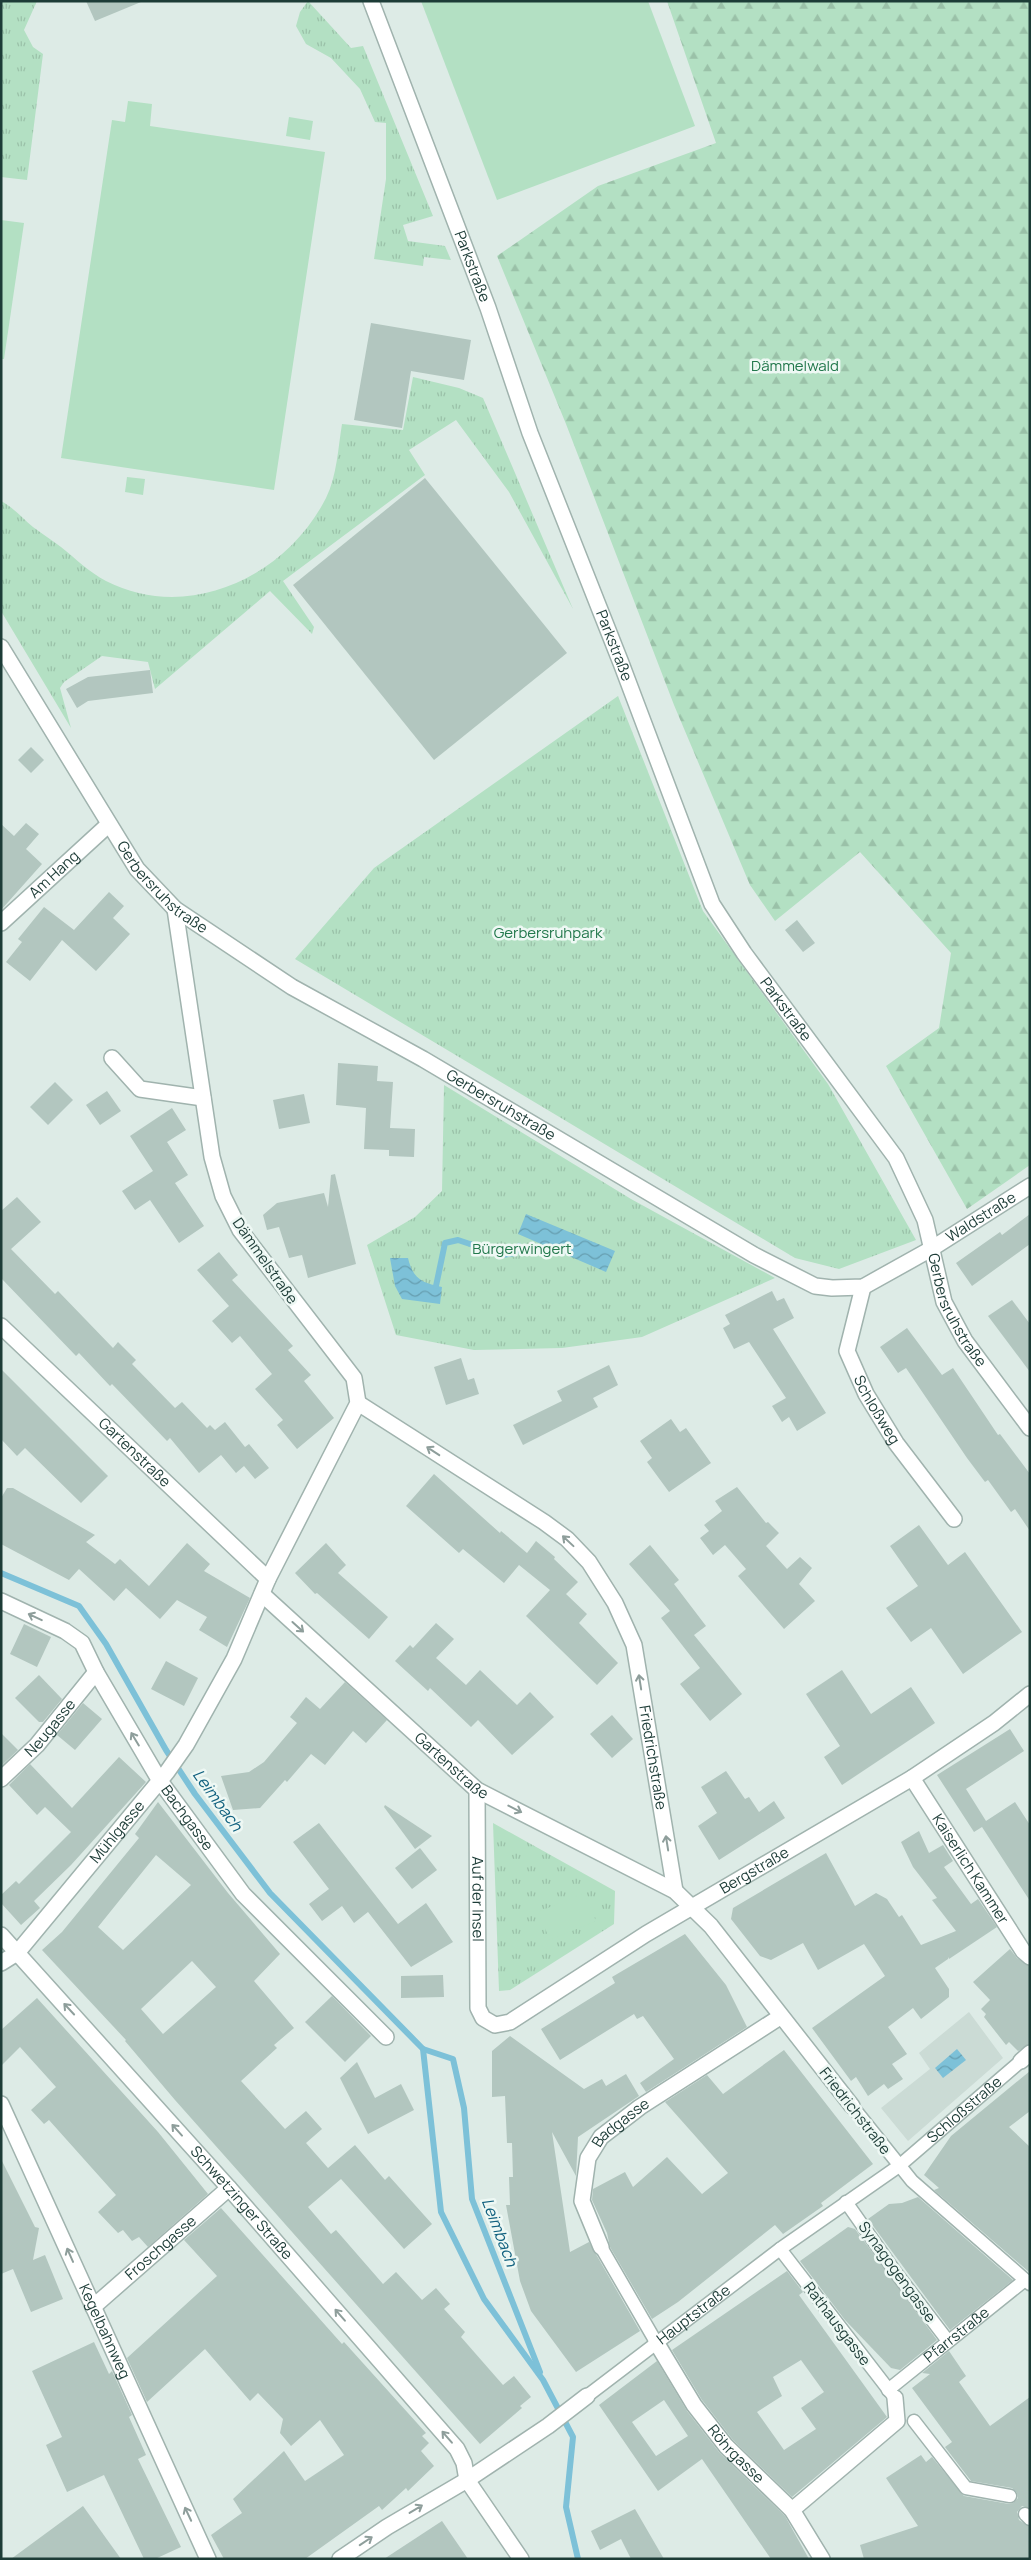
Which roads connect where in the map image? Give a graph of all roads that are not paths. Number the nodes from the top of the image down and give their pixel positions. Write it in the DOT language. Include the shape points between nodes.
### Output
graph roads {
  1 [pos="371,1"];
  2 [pos="1,647"];
  3 [pos="108,826"];
  4 [pos="176,909"];
  5 [pos="1,923"];
  6 [pos="112,1058"];
  7 [pos="203,1098"];
  8 [pos="1030,1186"];
  9 [pos="932,1249"];
  10 [pos="863,1287"];
  11 [pos="1,1326"];
  12 [pos="358,1403"];
  13 [pos="1030,1428"];
  14 [pos="954,1519"];
  15 [pos="268,1579"];
  16 [pos="262,1594"];
  17 [pos="1,1601"];
  18 [pos="96,1672"];
  19 [pos="1030,1694"];
  20 [pos="163,1776"];
  21 [pos="912,1778"];
  22 [pos="1,1779"];
  23 [pos="478,1790"];
  24 [pos="675,1891"];
  25 [pos="694,1907"];
  26 [pos="1,1935"];
  27 [pos="17,1953"];
  28 [pos="1030,1957"];
  29 [pos="1,1963"];
  30 [pos="478,2008"];
  31 [pos="780,2017"];
  32 [pos="386,2036"];
  33 [pos="1021,2058"];
  34 [pos="1,2104"];
  35 [pos="852,2106"];
  36 [pos="899,2166"];
  37 [pos="229,2188"];
  38 [pos="846,2202"];
  39 [pos="600,2247"];
  40 [pos="780,2249"];
  41 [pos="1027,2282"];
  42 [pos="93,2307"];
  43 [pos="653,2336"];
  44 [pos="948,2341"];
  45 [pos="891,2394"];
  46 [pos="585,2397"];
  47 [pos="914,2422"];
  48 [pos="467,2480"];
  49 [pos="1010,2496"];
  50 [pos="792,2510"];
  51 [pos="208,2559"];
  52 [pos="340,2559"];
  53 [pos="521,2559"];
  54 [pos="822,2559"];
  1 -- 9 [label="street, Parkstraße" via="485,300 530,433 712,904 744,953 896,1158 925,1220"];
  2 -- 3 [label="street, Gerbersruhstraße"];
  3 -- 4 [label="street, Gerbersruhstraße" via="137,869"];
  3 -- 5 [label="street, Am Hang"];
  4 -- 7 [label="street, Dämmelstraße"];
  4 -- 10 [label="street, Gerbersruhstraße" via="292,988 423,1059 754,1255 816,1286"];
  6 -- 7 [label="street" via="140,1089"];
  7 -- 12 [label="street, Dämmelstraße" via="222,1196 240,1230 354,1378"];
  8 -- 9 [label="street, Waldstraße"];
  9 -- 10 [label="street, Gerbersruhstraße"];
  9 -- 13 [label="street, Gerbersruhstraße" via="944,1302 966,1340"];
  10 -- 14 [label="street, Schloßweg" via="848,1351 866,1394 896,1443"];
  11 -- 15 [label="street, Gartenstraße"];
  12 -- 15 [label="street"];
  24 -- 12 [label="street, Friedrichstraße, one-way" via="634,1645 615,1603 589,1562 567,1539 544,1522"];
  15 -- 16 [label="street, Mühlgasse"];
  16 -- 20 [label="street, Mühlgasse" via="234,1659 186,1745"];
  16 -- 23 [label="street, Gartenstraße, one-way"];
  18 -- 17 [label="street, Bachgasse, one-way" via="82,1643 65,1631"];
  20 -- 18 [label="street, Bachgasse, one-way"];
  18 -- 22 [label="street, Neugasse" via="37,1745"];
  19 -- 21 [label="street, Bergstraße" via="994,1723"];
  20 -- 27 [label="street, Mühlgasse"];
  20 -- 32 [label="street, Bachgasse" via="243,1894"];
  21 -- 25 [label="street, Bergstraße"];
  21 -- 28 [label="street, Kaiserlich Kammer" via="1023,1951"];
  23 -- 24 [label="street, Gartenstraße, one-way"];
  23 -- 30 [label="street, Auf der Insel"];
  24 -- 25 [label="street, Friedrichstraße"];
  25 -- 30 [label="street, Bergstraße" via="646,1934 510,2022 495,2025 483,2018"];
  25 -- 31 [label="street, Friedrichstraße"];
  26 -- 27 [label="street, Schwetzinger Straße"];
  27 -- 29 [label="street, Mühlgasse"];
  37 -- 27 [label="street, Schwetzinger Straße, one-way"];
  31 -- 35 [label="street, Friedrichstraße"];
  31 -- 39 [label="street, Badgasse" via="601,2137 588,2158 582,2201"];
  33 -- 36 [label="street, Schloßstraße"];
  42 -- 34 [label="street, Kegelbahnweg, one-way"];
  35 -- 36 [label="street, Friedrichstraße"];
  36 -- 38 [label="street, Hauptstraße"];
  36 -- 41 [label="street"];
  37 -- 42 [label="street, Froschgasse"];
  48 -- 37 [label="street, Schwetzinger Straße, one-way" via="457,2449"];
  38 -- 40 [label="street, Hauptstraße"];
  38 -- 44 [label="street, Synagogengasse"];
  39 -- 43 [label="street, Badgasse"];
  40 -- 43 [label="street, Hauptstraße"];
  40 -- 45 [label="street, Rathausgasse"];
  41 -- 44 [label="street, Pfarrstraße"];
  51 -- 42 [label="street, Kegelbahnweg, one-way"];
  43 -- 46 [label="street, Hauptstraße"];
  43 -- 50 [label="street, Röhrgasse" via="694,2405 721,2439"];
  44 -- 45 [label="street, Pfarrstraße"];
  45 -- 50 [label="street" via="897,2421"];
  46 -- 48 [label="street, Hauptstraße"];
  47 -- 49 [label="street" via="966,2488"];
  52 -- 48 [label="street, Hauptstraße, one-way"];
  48 -- 53 [label="street, Schwetzinger Straße"];
  50 -- 54 [label="street, Röhrgasse"];
}
